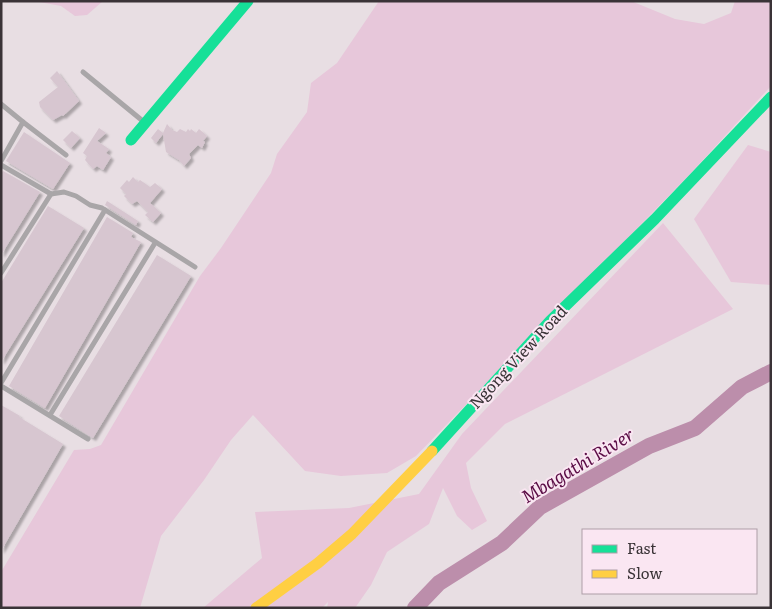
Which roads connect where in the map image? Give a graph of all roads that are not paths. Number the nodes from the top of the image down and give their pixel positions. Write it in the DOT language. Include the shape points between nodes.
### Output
graph roads {
  1 [pos="248,1"];
  2 [pos="83,72"];
  3 [pos="771,97"];
  4 [pos="1,104"];
  5 [pos="23,122"];
  6 [pos="144,123"];
  7 [pos="130,140"];
  8 [pos="66,155"];
  9 [pos="1,161"];
  10 [pos="1,165"];
  11 [pos="51,194"];
  12 [pos="105,210"];
  13 [pos="155,243"];
  14 [pos="195,267"];
  15 [pos="1,273"];
  16 [pos="1,385"];
  17 [pos="50,415"];
  18 [pos="88,439"];
  19 [pos="256,608"];
  1 -- 6 [label="street"];
  2 -- 6 [label="lane"];
  3 -- 19 [label="street, Ngong View Road" via="550,322 352,534"];
  4 -- 5 [label="lane"];
  5 -- 8 [label="lane"];
  5 -- 9 [label="lane"];
  6 -- 7 [label="street"];
  10 -- 11 [label="lane"];
  11 -- 12 [label="lane" via="64,192"];
  11 -- 15 [label="lane"];
  12 -- 13 [label="lane"];
  12 -- 16 [label="lane"];
  13 -- 14 [label="lane"];
  13 -- 17 [label="lane"];
  16 -- 17 [label="lane"];
  17 -- 18 [label="lane"];
}
